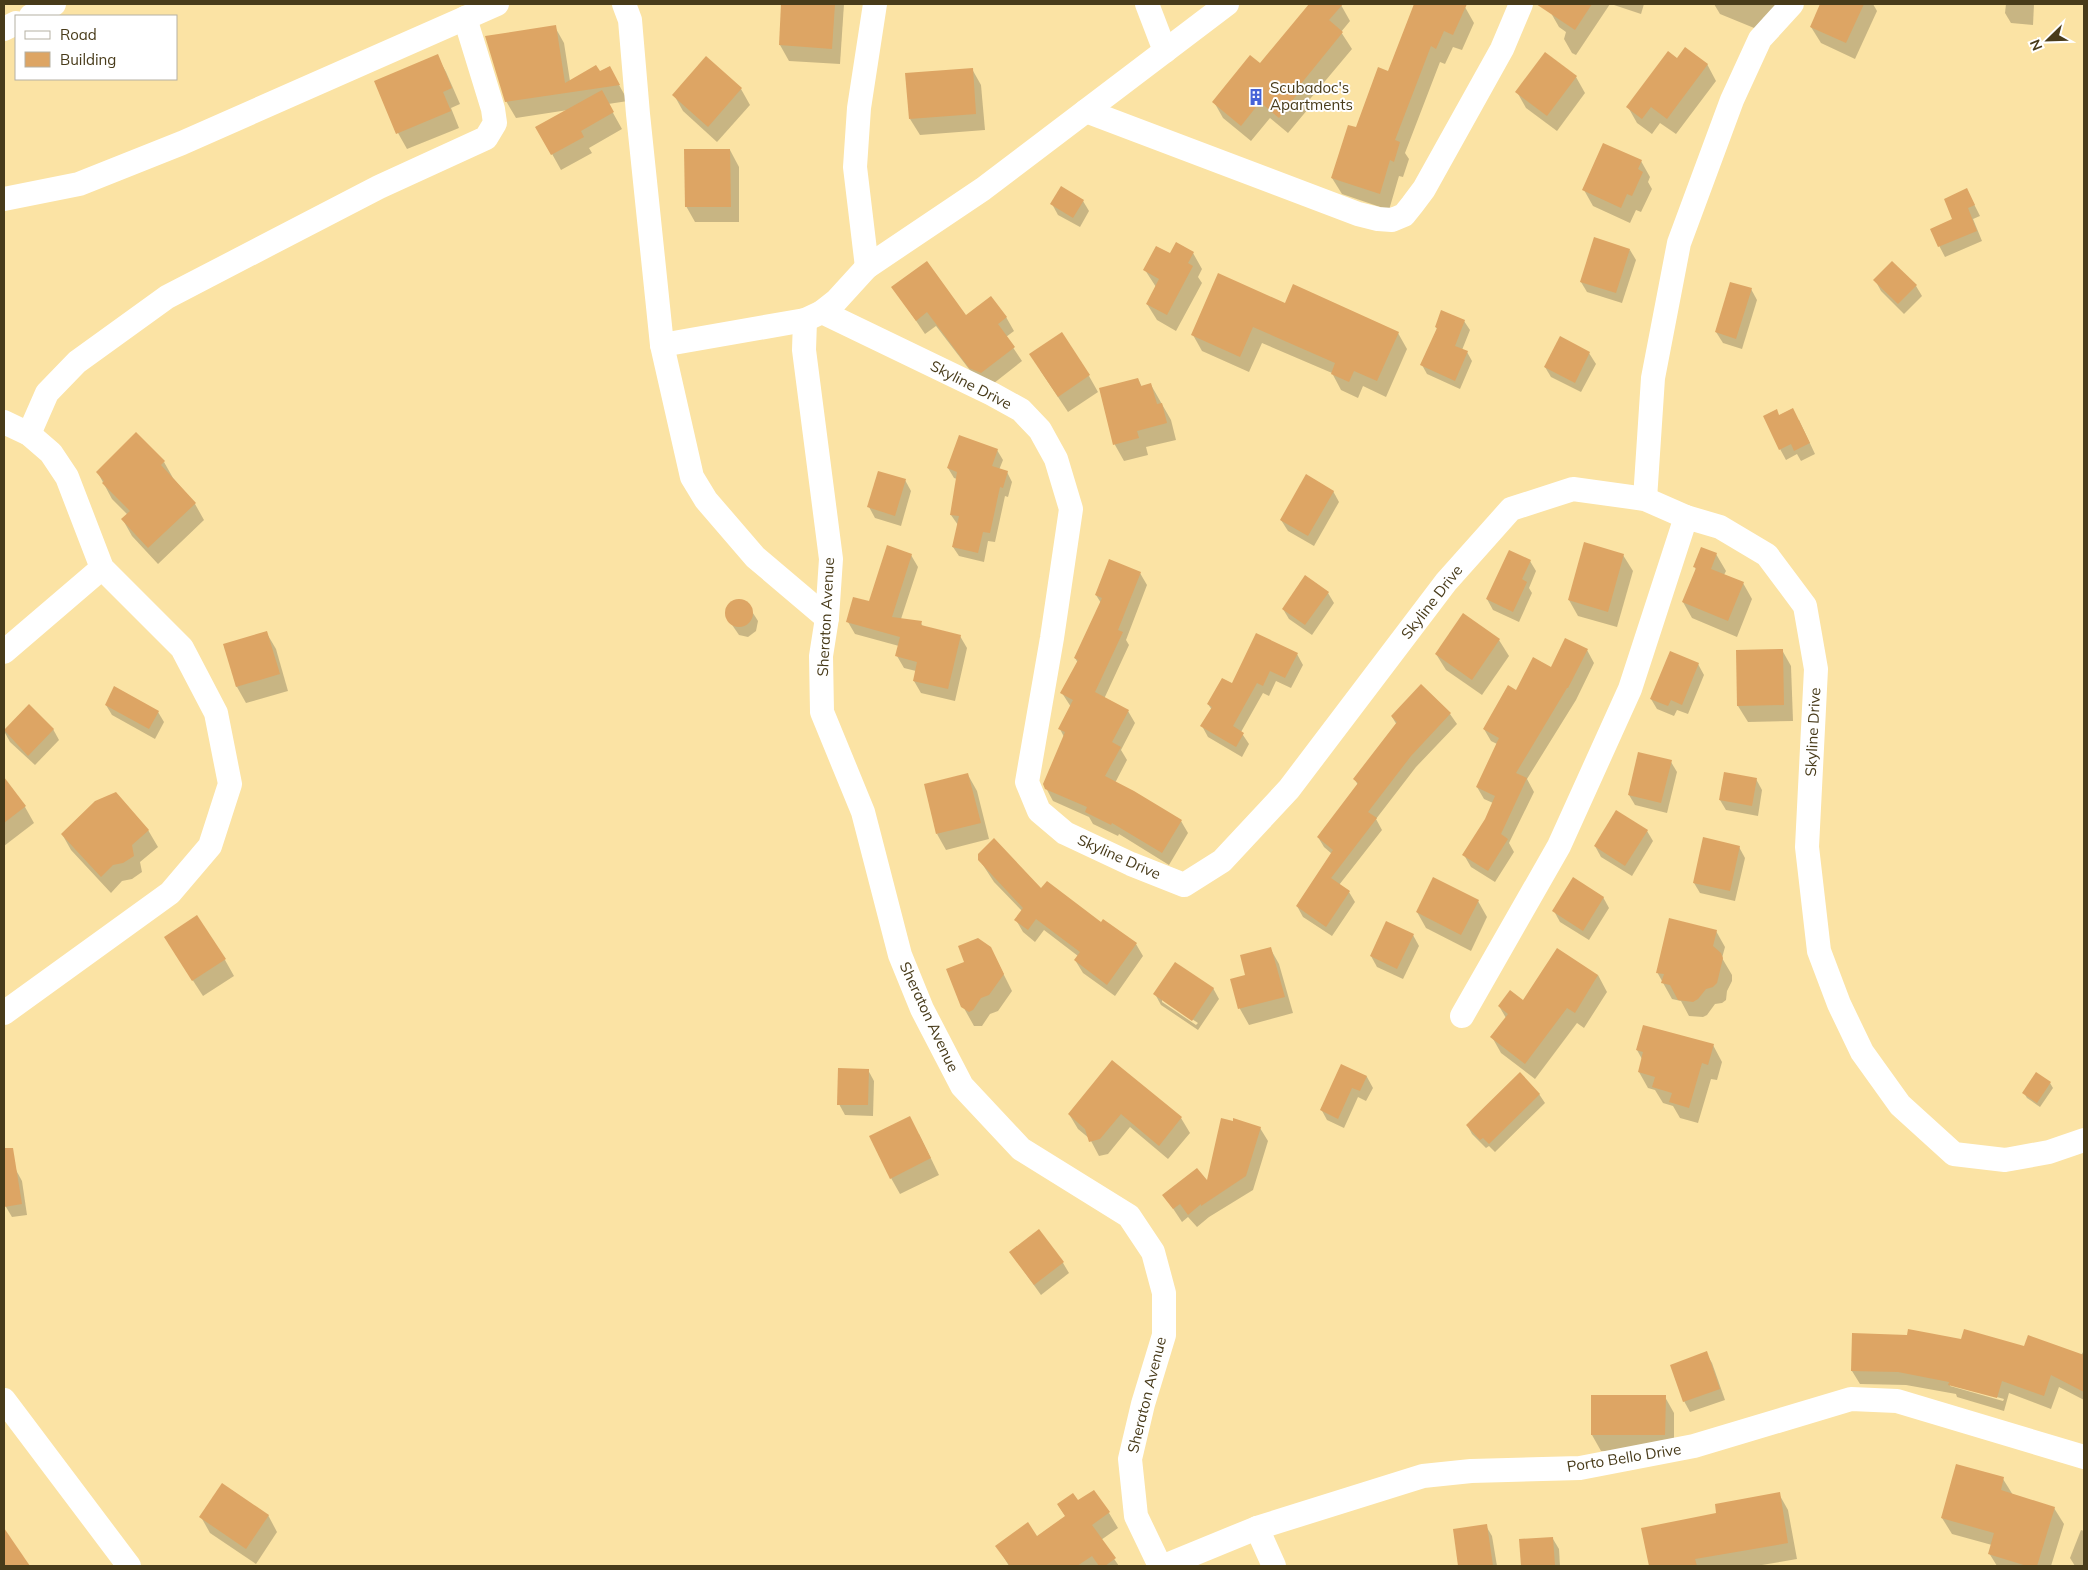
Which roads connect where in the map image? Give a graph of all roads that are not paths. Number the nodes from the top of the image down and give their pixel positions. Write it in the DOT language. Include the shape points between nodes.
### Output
graph roads {
  1 [pos="54,4"];
  2 [pos="497,4"];
  3 [pos="624,4"];
  4 [pos="875,4"];
  5 [pos="1147,4"];
  6 [pos="1227,4"];
  7 [pos="1521,4"];
  8 [pos="1792,4"];
  9 [pos="33,15"];
  10 [pos="465,18"];
  11 [pos="1165,51"];
  12 [pos="1086,111"];
  13 [pos="4,199"];
  14 [pos="867,267"];
  15 [pos="813,316"];
  16 [pos="662,345"];
  17 [pos="4,422"];
  18 [pos="29,434"];
  19 [pos="1645,500"];
  20 [pos="1686,517"];
  21 [pos="102,568"];
  22 [pos="827,618"];
  23 [pos="4,652"];
  24 [pos="4,1013"];
  25 [pos="1462,1016"];
  26 [pos="2084,1140"];
  27 [pos="4,1400"];
  28 [pos="2084,1457"];
  29 [pos="1257,1528"];
  30 [pos="128,1566"];
  31 [pos="1162,1566"];
  32 [pos="1274,1566"];
  1 -- 9 [label="street"];
  2 -- 10 [label="street"];
  3 -- 16 [label="street" via="630,20"];
  4 -- 14 [label="street" via="859,108 855,167"];
  5 -- 11 [label="street"];
  6 -- 11 [label="street"];
  7 -- 12 [label="street" via="1502,49 1424,189 1404,215 1392,220 1358,214"];
  8 -- 19 [label="street" via="1760,39 1732,100 1679,243 1653,378"];
  10 -- 13 [label="street" via="182,143 79,184"];
  10 -- 18 [label="street" via="495,123 486,138 379,187 167,297 77,362 47,393"];
  11 -- 12 [label="street"];
  12 -- 14 [label="street" via="983,189"];
  14 -- 15 [label="street" via="836,301"];
  15 -- 16 [label="street"];
  15 -- 19 [label="street, Skyline Drive" via="992,394 1020,410 1040,430 1056,459 1071,509 1026,782 1039,811 1066,833 1130,864 1184,885 1222,861 1289,789 1446,582 1511,509 1574,489"];
  15 -- 22 [label="street, Sheraton Avenue" via="804,350 831,559"];
  16 -- 22 [label="street" via="692,477 706,500 755,557"];
  17 -- 18 [label="street"];
  18 -- 21 [label="street" via="51,453 67,478"];
  19 -- 20 [label="street, Skyline Drive"];
  20 -- 25 [label="street" via="1626,698 1559,846"];
  20 -- 26 [label="street, Skyline Drive" via="1720,527 1767,555 1805,606 1816,669 1807,848 1819,951 1862,1052 1900,1106 1954,1154 2005,1160 2049,1152"];
  21 -- 23 [label="street"];
  21 -- 24 [label="street" via="182,648 216,713 230,784 210,846 170,893"];
  22 -- 31 [label="street, Sheraton Avenue" via="821,656 822,712 863,812 900,955 922,1010 962,1086 1021,1149 1130,1216 1153,1252 1164,1292 1164,1335 1130,1459 1136,1516"];
  27 -- 30 [label="street"];
  28 -- 29 [label="street, Porto Bello Drive" via="1897,1401 1851,1399 1694,1446 1580,1468 1470,1471 1423,1476"];
  29 -- 31 [label="street, Porto Bello Drive"];
  29 -- 32 [label="street"];
}
